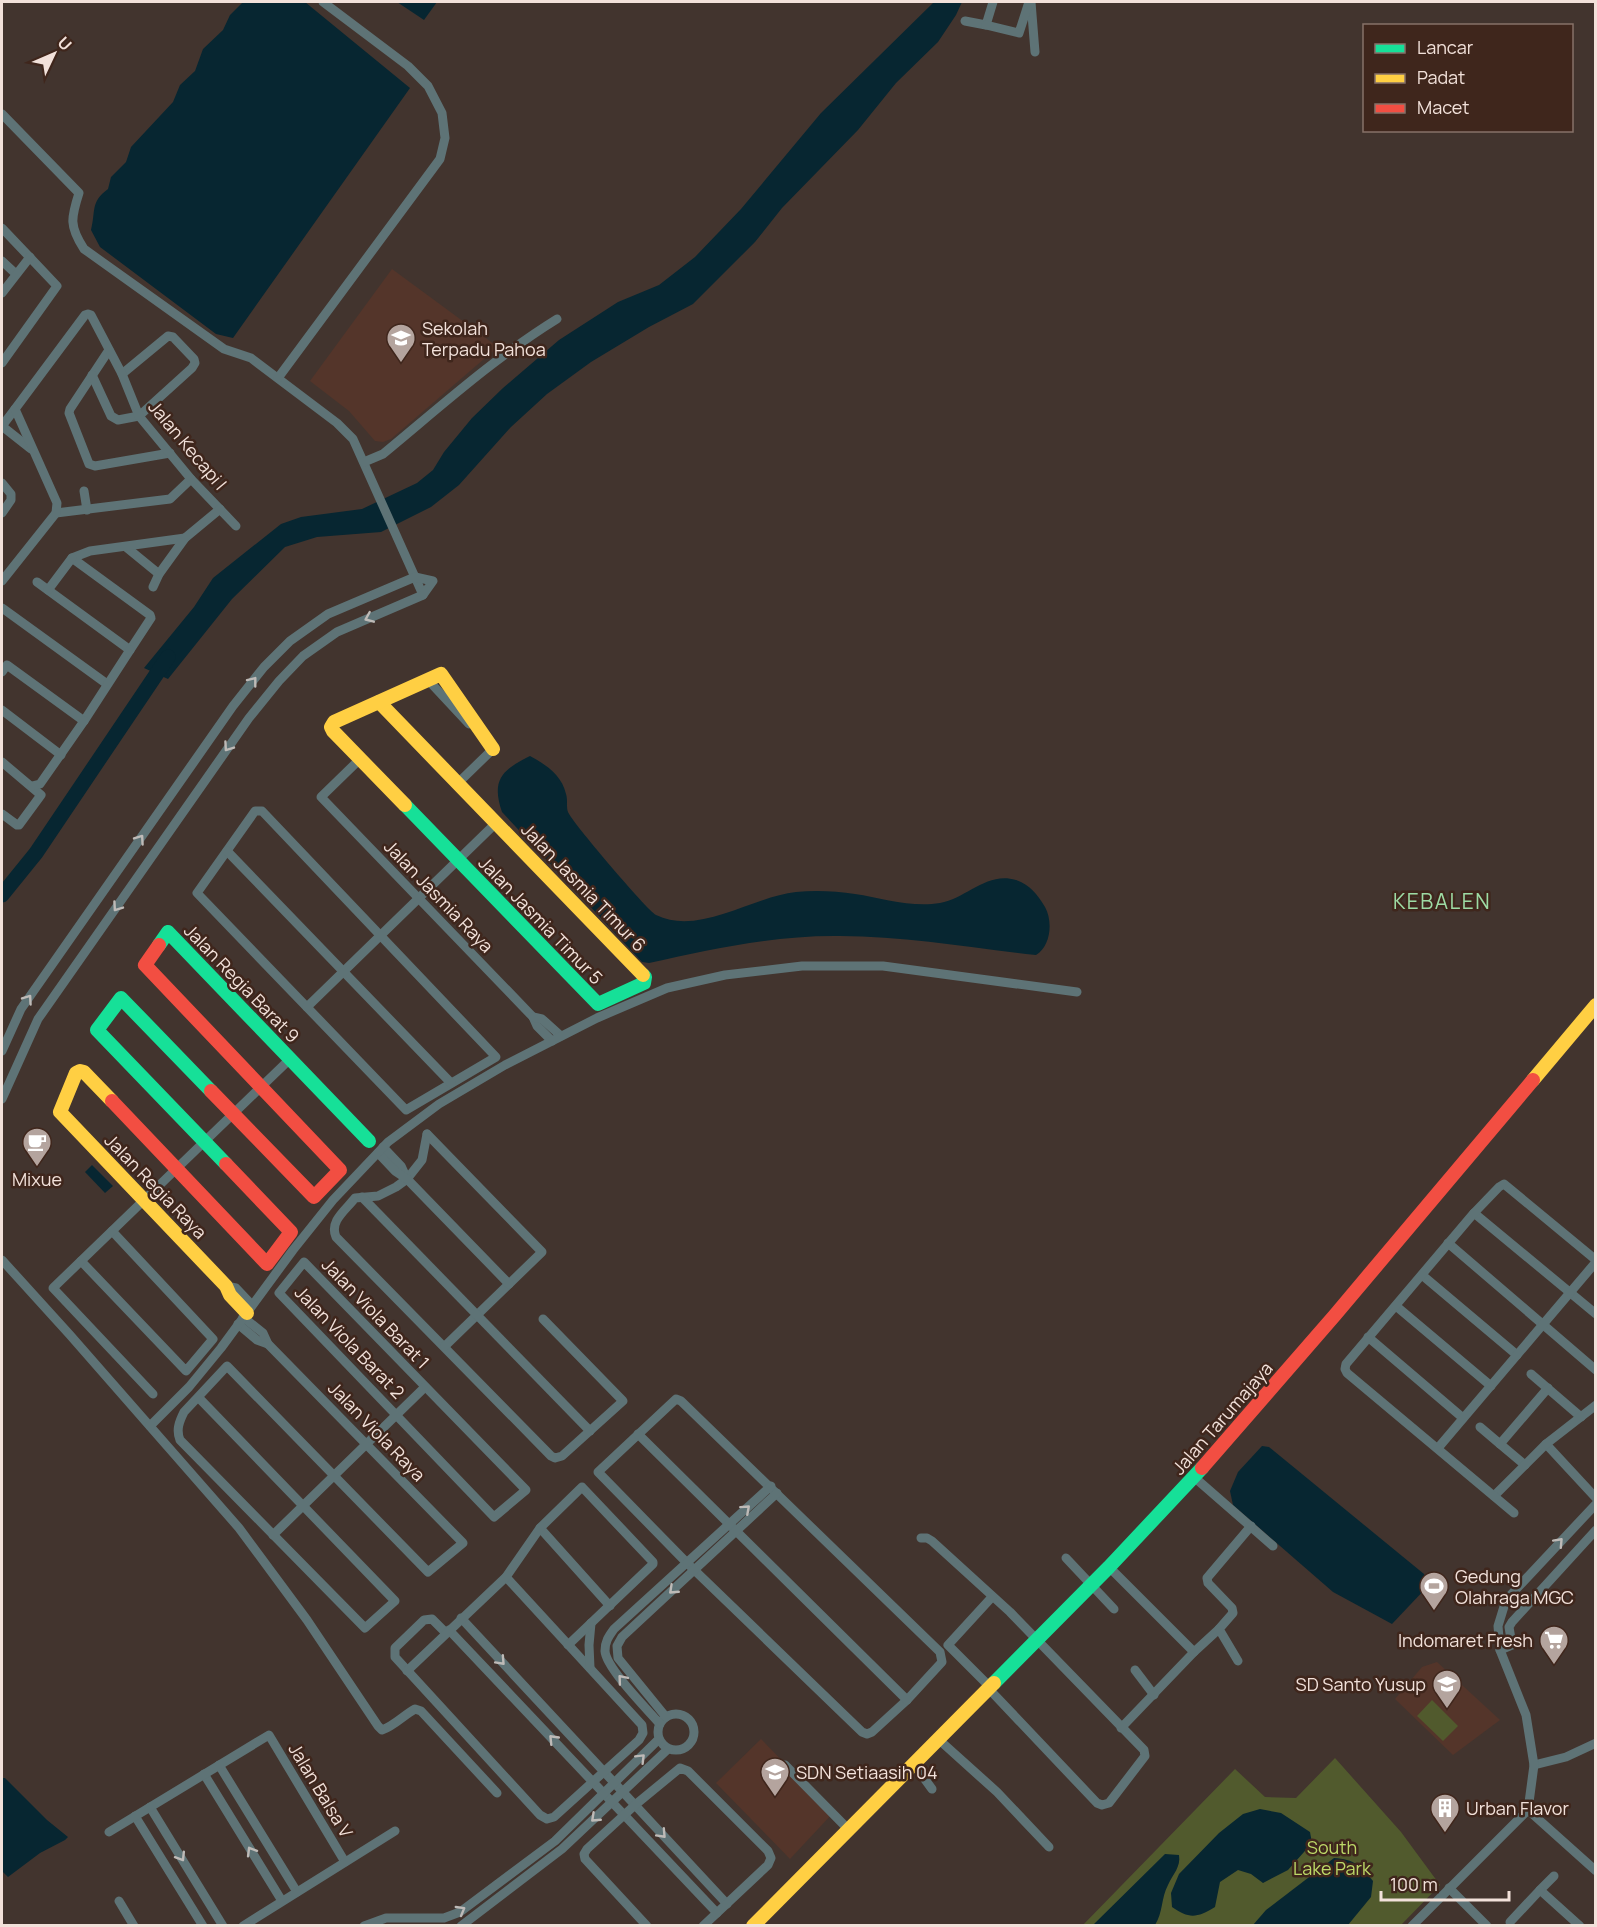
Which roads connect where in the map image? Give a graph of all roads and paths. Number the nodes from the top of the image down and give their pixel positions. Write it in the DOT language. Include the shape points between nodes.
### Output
graph roads {
  1 [pos="323,2"];
  2 [pos="993,2"];
  3 [pos="1030,2"];
  4 [pos="965,21"];
  5 [pos="986,25"];
  6 [pos="1019,33"];
  7 [pos="1034,36"];
  8 [pos="1035,52"];
  9 [pos="2,114"];
  10 [pos="2,228"];
  11 [pos="30,257"];
  12 [pos="2,261"];
  13 [pos="16,274"];
  14 [pos="2,293"];
  15 [pos="557,319"];
  16 [pos="109,350"];
  17 [pos="2,363"];
  18 [pos="122,374"];
  19 [pos="92,375"];
  20 [pos="278,378"];
  21 [pos="15,409"];
  22 [pos="139,416"];
  23 [pos="33,451"];
  24 [pos="170,453"];
  25 [pos="364,462"];
  26 [pos="191,479"];
  27 [pos="2,483"];
  28 [pos="84,491"];
  29 [pos="220,509"];
  30 [pos="87,510"];
  31 [pos="2,513"];
  32 [pos="56,513"];
  33 [pos="236,526"];
  34 [pos="185,538"];
  35 [pos="126,547"];
  36 [pos="72,558"];
  37 [pos="159,574"];
  38 [pos="415,577"];
  39 [pos="2,581"];
  40 [pos="38,582"];
  41 [pos="153,587"];
  42 [pos="48,590"];
  43 [pos="423,595"];
  44 [pos="2,608"];
  45 [pos="130,650"];
  46 [pos="3,666"];
  47 [pos="107,684"];
  48 [pos="379,702"];
  49 [pos="2,710"];
  50 [pos="84,721"];
  51 [pos="493,749"];
  52 [pos="61,754"];
  53 [pos="360,759"];
  54 [pos="2,762"];
  55 [pos="458,783"];
  56 [pos="32,786"];
  57 [pos="2,814"];
  58 [pos="496,823"];
  59 [pos="227,851"];
  60 [pos="458,860"];
  61 [pos="419,898"];
  62 [pos="380,936"];
  63 [pos="344,972"];
  64 [pos="1077,992"];
  65 [pos="598,1004"];
  66 [pos="1596,1005"];
  67 [pos="307,1007"];
  68 [pos="556,1039"];
  69 [pos="2,1051"];
  70 [pos="290,1059"];
  71 [pos="451,1083"];
  72 [pos="261,1087"];
  73 [pos="2,1097"];
  74 [pos="233,1114"];
  75 [pos="369,1141"];
  76 [pos="204,1142"];
  77 [pos="381,1150"];
  78 [pos="176,1169"];
  79 [pos="407,1179"];
  80 [pos="362,1197"];
  81 [pos="144,1200"];
  82 [pos="1474,1213"];
  83 [pos="112,1231"];
  84 [pos="1448,1244"];
  85 [pos="2,1260"];
  86 [pos="81,1261"];
  87 [pos="1596,1261"];
  88 [pos="1422,1275"];
  89 [pos="509,1284"];
  90 [pos="279,1293"];
  91 [pos="1571,1293"];
  92 [pos="1396,1306"];
  93 [pos="1596,1314"];
  94 [pos="245,1315"];
  95 [pos="477,1315"];
  96 [pos="543,1319"];
  97 [pos="1542,1325"];
  98 [pos="1368,1337"];
  99 [pos="445,1346"];
  100 [pos="1517,1355"];
  101 [pos="1596,1370"];
  102 [pos="1531,1374"];
  103 [pos="1491,1386"];
  104 [pos="425,1387"];
  105 [pos="1548,1388"];
  106 [pos="153,1394"];
  107 [pos="198,1397"];
  108 [pos="1596,1405"];
  109 [pos="396,1414"];
  110 [pos="1581,1417"];
  111 [pos="1463,1418"];
  112 [pos="150,1426"];
  113 [pos="1480,1427"];
  114 [pos="590,1431"];
  115 [pos="638,1434"];
  116 [pos="366,1444"];
  117 [pos="1500,1444"];
  118 [pos="1546,1444"];
  119 [pos="1438,1448"];
  120 [pos="1525,1465"];
  121 [pos="334,1475"];
  122 [pos="1196,1478"];
  123 [pos="774,1490"];
  124 [pos="1494,1496"];
  125 [pos="1596,1498"];
  126 [pos="1596,1504"];
  127 [pos="303,1506"];
  128 [pos="1514,1513"];
  129 [pos="494,1517"];
  130 [pos="1251,1526"];
  131 [pos="540,1528"];
  132 [pos="733,1528"];
  133 [pos="1596,1530"];
  134 [pos="273,1535"];
  135 [pos="921,1538"];
  136 [pos="1273,1546"];
  137 [pos="1066,1557"];
  138 [pos="687,1563"];
  139 [pos="1111,1569"];
  140 [pos="695,1570"];
  141 [pos="506,1577"];
  142 [pos="1095,1587"];
  143 [pos="992,1597"];
  144 [pos="610,1606"];
  145 [pos="1114,1609"];
  146 [pos="461,1618"];
  147 [pos="591,1623"];
  148 [pos="1219,1629"];
  149 [pos="448,1631"];
  150 [pos="1039,1643"];
  151 [pos="568,1644"];
  152 [pos="1500,1650"];
  153 [pos="1194,1652"];
  154 [pos="1238,1661"];
  155 [pos="590,1669"];
  156 [pos="1135,1670"];
  157 [pos="407,1671"];
  158 [pos="990,1689"];
  159 [pos="1154,1695"];
  160 [pos="907,1700"];
  161 [pos="663,1720"];
  162 [pos="1121,1728"];
  163 [pos="659,1739"];
  164 [pos="939,1739"];
  165 [pos="1596,1743"];
  166 [pos="668,1749"];
  167 [pos="219,1765"];
  168 [pos="785,1765"];
  169 [pos="1534,1765"];
  170 [pos="915,1766"];
  171 [pos="604,1772"];
  172 [pos="204,1774"];
  173 [pos="594,1781"];
  174 [pos="615,1784"];
  175 [pos="932,1789"];
  176 [pos="623,1792"];
  177 [pos="497,1793"];
  178 [pos="605,1794"];
  179 [pos="613,1802"];
  180 [pos="635,1805"];
  181 [pos="150,1807"];
  182 [pos="1528,1810"];
  183 [pos="625,1814"];
  184 [pos="135,1816"];
  185 [pos="848,1828"];
  186 [pos="394,1831"];
  187 [pos="109,1832"];
  188 [pos="559,1845"];
  189 [pos="1049,1847"];
  190 [pos="345,1862"];
  191 [pos="1596,1871"];
  192 [pos="1554,1876"];
  193 [pos="1449,1888"];
  194 [pos="1540,1890"];
  195 [pos="297,1892"];
  196 [pos="119,1901"];
  197 [pos="282,1901"];
  198 [pos="727,1904"];
  199 [pos="717,1913"];
  200 [pos="1510,1924"];
  201 [pos="134,1926"];
  202 [pos="203,1926"];
  203 [pos="223,1926"];
  204 [pos="243,1926"];
  205 [pos="364,1926"];
  206 [pos="461,1926"];
  207 [pos="647,1926"];
  208 [pos="703,1926"];
  209 [pos="753,1926"];
  210 [pos="1412,1926"];
  211 [pos="1487,1926"];
  212 [pos="1580,1926"];
  1 -- 20 [label="street" via="408,66 428,86 442,113 445,138 440,159"];
  2 -- 5 [label="street"];
  3 -- 6 [label="street"];
  3 -- 7 [label="street"];
  4 -- 5 [label="street"];
  5 -- 6 [label="street"];
  6 -- 7 [label="street"];
  7 -- 8 [label="street"];
  9 -- 20 [label="street" via="79,193 71,218 74,234 84,249 224,349 251,358"];
  10 -- 11 [label="street"];
  11 -- 13 [label="street"];
  11 -- 17 [label="street" via="57,286"];
  12 -- 13 [label="street"];
  13 -- 14 [label="street"];
  15 -- 25 [label="street" via="490,364 383,454"];
  16 -- 18 [label="street, Jalan Kecapi I"];
  16 -- 19 [label="street"];
  16 -- 21 [label="street, Jalan Kecapi I" via="91,315 85,315"];
  18 -- 22 [label="street, Jalan Kecapi I"];
  18 -- 22 [label="street" via="168,336 194,359 192,368"];
  19 -- 22 [label="street" via="111,416 118,420"];
  19 -- 24 [label="street" via="69,413 89,464"];
  20 -- 25 [label="street" via="337,423 353,439"];
  21 -- 23 [label="street"];
  21 -- 23 [label="street" via="2,426"];
  22 -- 24 [label="street, Jalan Kecapi I"];
  23 -- 32 [label="street" via="57,503"];
  24 -- 26 [label="street, Jalan Kecapi I"];
  25 -- 38 [label="street"];
  26 -- 29 [label="street, Jalan Kecapi I"];
  26 -- 30 [label="street" via="170,499"];
  27 -- 31 [label="street" via="11,500"];
  28 -- 30 [label="street"];
  29 -- 33 [label="street, Jalan Kecapi I"];
  29 -- 34 [label="street"];
  30 -- 32 [label="street"];
  32 -- 39 [label="street"];
  34 -- 35 [label="street"];
  34 -- 37 [label="street"];
  35 -- 36 [label="street" via="90,551"];
  35 -- 37 [label="street"];
  36 -- 42 [label="street"];
  36 -- 45 [label="street" via="150,615"];
  37 -- 41 [label="street"];
  38 -- 43 [label="street"];
  38 -- 43 [label="street" via="433,581"];
  69 -- 38 [label="street, one-way" via="21,1009 264,667 290,641 328,614"];
  40 -- 42 [label="street"];
  42 -- 45 [label="street"];
  43 -- 73 [label="street, one-way" via="338,632 303,656 279,681 38,1019"];
  44 -- 47 [label="street"];
  45 -- 47 [label="street"];
  46 -- 50 [label="street"];
  47 -- 50 [label="street"];
  48 -- 51 [label="street" via="434,677"];
  48 -- 53 [label="street, Jalan Jasmia Timur 5" via="334,722 331,727"];
  48 -- 55 [label="street, Jalan Jasmia Timur 6"];
  49 -- 52 [label="street"];
  50 -- 52 [label="street"];
  51 -- 55 [label="street"];
  52 -- 56 [label="street" via="40,784"];
  53 -- 60 [label="street, Jalan Jasmia Timur 5"];
  53 -- 61 [label="street, Jalan Jasmia Raya" via="321,797"];
  54 -- 56 [label="street"];
  55 -- 58 [label="street, Jalan Jasmia Timur 6"];
  56 -- 57 [label="street" via="41,795 20,825"];
  58 -- 60 [label="street"];
  58 -- 65 [label="street, Jalan Jasmia Timur 6" via="645,977 644,983"];
  59 -- 62 [label="street" via="255,811 262,812"];
  59 -- 63 [label="street"];
  59 -- 67 [label="street" via="197,893"];
  60 -- 61 [label="street"];
  60 -- 65 [label="street, Jalan Jasmia Timur 5"];
  61 -- 62 [label="street"];
  61 -- 68 [label="street, Jalan Jasmia Raya" via="533,1017 542,1019"];
  62 -- 63 [label="street"];
  62 -- 71 [label="street" via="496,1057"];
  63 -- 67 [label="street"];
  63 -- 71 [label="street"];
  64 -- 68 [label="street" via="883,966 801,966 725,975 667,988"];
  66 -- 122 [label="street, Jalan Tarumajaya"];
  67 -- 71 [label="street" via="406,1110"];
  68 -- 77 [label="street" via="439,1104"];
  70 -- 72 [label="street"];
  70 -- 72 [label="street, Jalan Regia Barat 9" via="168,932 145,965"];
  70 -- 75 [label="street, Jalan Regia Barat 9"];
  72 -- 74 [label="street"];
  72 -- 74 [label="street" via="340,1170 314,1197"];
  74 -- 76 [label="street"];
  74 -- 76 [label="street" via="121,998 97,1030"];
  76 -- 78 [label="street"];
  76 -- 78 [label="street" via="291,1232 267,1264"];
  77 -- 79 [label="street" via="395,1171"];
  77 -- 94 [label="street" via="333,1200"];
  78 -- 81 [label="street"];
  78 -- 81 [label="street, Jalan Regia Raya" via="84,1072 76,1073 60,1112"];
  79 -- 80 [label="street" via="378,1196"];
  79 -- 89 [label="street"];
  79 -- 89 [label="street" via="422,1160 427,1134 543,1252"];
  80 -- 95 [label="street"];
  80 -- 99 [label="street" via="356,1198 334,1223 336,1237"];
  81 -- 83 [label="street"];
  81 -- 94 [label="street, Jalan Regia Raya" via="226,1286"];
  82 -- 84 [label="street"];
  82 -- 87 [label="street" via="1504,1184"];
  82 -- 91 [label="street"];
  83 -- 86 [label="street"];
  83 -- 86 [label="street" via="213,1339 186,1371"];
  84 -- 88 [label="street"];
  84 -- 97 [label="street"];
  85 -- 112 [label="street"];
  86 -- 106 [label="street" via="53,1288"];
  87 -- 91 [label="street"];
  88 -- 92 [label="street"];
  88 -- 100 [label="street"];
  89 -- 95 [label="street"];
  90 -- 104 [label="street, Jalan Viola Barat 1" via="304,1262"];
  90 -- 109 [label="street, Jalan Viola Barat 2"];
  91 -- 93 [label="street"];
  91 -- 97 [label="street"];
  92 -- 98 [label="street"];
  92 -- 103 [label="street"];
  94 -- 112 [label="street" via="189,1387"];
  94 -- 116 [label="street, Jalan Viola Raya" via="257,1340 268,1344"];
  95 -- 99 [label="street"];
  95 -- 114 [label="street"];
  96 -- 114 [label="street" via="623,1401"];
  97 -- 100 [label="street"];
  97 -- 101 [label="street"];
  98 -- 111 [label="street"];
  98 -- 119 [label="street" via="1346,1364 1347,1373"];
  99 -- 114 [label="street" via="551,1456 562,1456"];
  100 -- 103 [label="street"];
  102 -- 105 [label="street"];
  103 -- 111 [label="street"];
  104 -- 109 [label="street"];
  104 -- 129 [label="street, Jalan Viola Barat 1" via="526,1490"];
  105 -- 110 [label="street"];
  105 -- 117 [label="street"];
  107 -- 121 [label="street" via="227,1366"];
  107 -- 127 [label="street"];
  107 -- 134 [label="street" via="179,1422 180,1440"];
  108 -- 110 [label="street"];
  109 -- 116 [label="street"];
  109 -- 129 [label="street, Jalan Viola Barat 2"];
  110 -- 118 [label="street"];
  111 -- 119 [label="street"];
  112 -- 177 [label="street" via="239,1528 378,1726 382,1730 388,1728 415,1709 421,1711"];
  113 -- 117 [label="street"];
  115 -- 123 [label="street" via="673,1401 681,1401"];
  115 -- 132 [label="street"];
  115 -- 138 [label="street" via="598,1472"];
  116 -- 121 [label="street"];
  116 -- 121 [label="street, Jalan Viola Raya" via="463,1543 428,1572"];
  117 -- 120 [label="street"];
  118 -- 120 [label="street"];
  118 -- 125 [label="street"];
  119 -- 124 [label="street"];
  120 -- 124 [label="street"];
  121 -- 127 [label="street"];
  122 -- 130 [label="street"];
  122 -- 139 [label="street, Jalan Tarumajaya"];
  123 -- 132 [label="street"];
  123 -- 160 [label="street" via="940,1652 942,1662"];
  124 -- 128 [label="street"];
  152 -- 126 [label="street, one-way" via="1498,1626 1506,1600"];
  127 -- 134 [label="street"];
  127 -- 134 [label="street" via="395,1600 365,1628"];
  130 -- 136 [label="street"];
  130 -- 148 [label="street" via="1207,1578 1233,1611"];
  131 -- 141 [label="street"];
  131 -- 144 [label="street"];
  131 -- 144 [label="street" via="582,1487 653,1562"];
  132 -- 138 [label="street"];
  132 -- 140 [label="street"];
  132 -- 160 [label="street"];
  133 -- 152 [label="street" via="1512,1622 1512,1645"];
  135 -- 143 [label="street" via="932,1541"];
  137 -- 142 [label="street"];
  138 -- 140 [label="street"];
  161 -- 138 [label="street, one-way" via="610,1666 606,1640"];
  139 -- 142 [label="street, Jalan Tarumajaya"];
  139 -- 153 [label="street"];
  140 -- 160 [label="street" via="862,1732 872,1732"];
  140 -- 161 [label="street, one-way" via="617,1646 618,1658"];
  141 -- 146 [label="street"];
  141 -- 151 [label="street"];
  142 -- 145 [label="street"];
  142 -- 150 [label="street, Jalan Tarumajaya"];
  143 -- 150 [label="street"];
  143 -- 158 [label="street" via="948,1645"];
  144 -- 147 [label="street"];
  146 -- 149 [label="street"];
  146 -- 171 [label="street, one-way"];
  147 -- 151 [label="street"];
  147 -- 155 [label="street"];
  148 -- 153 [label="street"];
  148 -- 154 [label="street"];
  149 -- 157 [label="street"];
  149 -- 157 [label="street" via="432,1619 424,1620 394,1652"];
  173 -- 149 [label="street, one-way"];
  150 -- 158 [label="street, Jalan Tarumajaya"];
  150 -- 162 [label="street"];
  151 -- 155 [label="street"];
  152 -- 169 [label="street" via="1527,1715"];
  153 -- 159 [label="street"];
  155 -- 171 [label="street" via="642,1725 639,1740"];
  156 -- 159 [label="street"];
  157 -- 173 [label="street" via="540,1815 554,1817"];
  158 -- 162 [label="street" via="1102,1805 1109,1803 1145,1756 1144,1750"];
  158 -- 164 [label="street, Jalan Tarumajaya"];
  159 -- 162 [label="street"];
  161 -- 163 [label="street"];
  161 -- 166 [label="street" via="678,1714 690,1719 695,1731 686,1747"];
  163 -- 166 [label="street"];
  174 -- 163 [label="street, one-way"];
  164 -- 170 [label="street, Jalan Tarumajaya"];
  164 -- 189 [label="street"];
  165 -- 169 [label="street" via="1566,1757"];
  166 -- 176 [label="street"];
  167 -- 172 [label="street"];
  167 -- 190 [label="street, Jalan Balsa V" via="269,1735"];
  167 -- 195 [label="street"];
  168 -- 185 [label="street"];
  169 -- 182 [label="street"];
  170 -- 175 [label="street"];
  170 -- 185 [label="street, Jalan Tarumajaya"];
  171 -- 173 [label="street"];
  171 -- 174 [label="street"];
  172 -- 181 [label="street"];
  197 -- 172 [label="street, one-way"];
  173 -- 178 [label="street"];
  174 -- 176 [label="street"];
  174 -- 178 [label="street"];
  176 -- 179 [label="street"];
  176 -- 180 [label="street"];
  178 -- 179 [label="street"];
  178 -- 188 [label="street"];
  179 -- 183 [label="street"];
  179 -- 188 [label="street, one-way"];
  180 -- 183 [label="street"];
  180 -- 198 [label="street, one-way"];
  180 -- 198 [label="street" via="680,1768 768,1851 768,1865"];
  181 -- 184 [label="street"];
  181 -- 203 [label="street, one-way"];
  182 -- 191 [label="street"];
  182 -- 193 [label="street"];
  183 -- 199 [label="street"];
  183 -- 207 [label="street" via="584,1854"];
  184 -- 187 [label="street"];
  184 -- 202 [label="street"];
  185 -- 209 [label="street, Jalan Tarumajaya"];
  186 -- 190 [label="street"];
  205 -- 188 [label="street, one-way" via="386,1918 444,1918 460,1912"];
  188 -- 206 [label="street"];
  190 -- 195 [label="street"];
  192 -- 194 [label="street"];
  193 -- 210 [label="street"];
  193 -- 211 [label="street"];
  194 -- 200 [label="street"];
  194 -- 212 [label="street"];
  195 -- 197 [label="street"];
  196 -- 201 [label="street"];
  197 -- 204 [label="street"];
  198 -- 199 [label="street"];
  199 -- 208 [label="street"];
}
